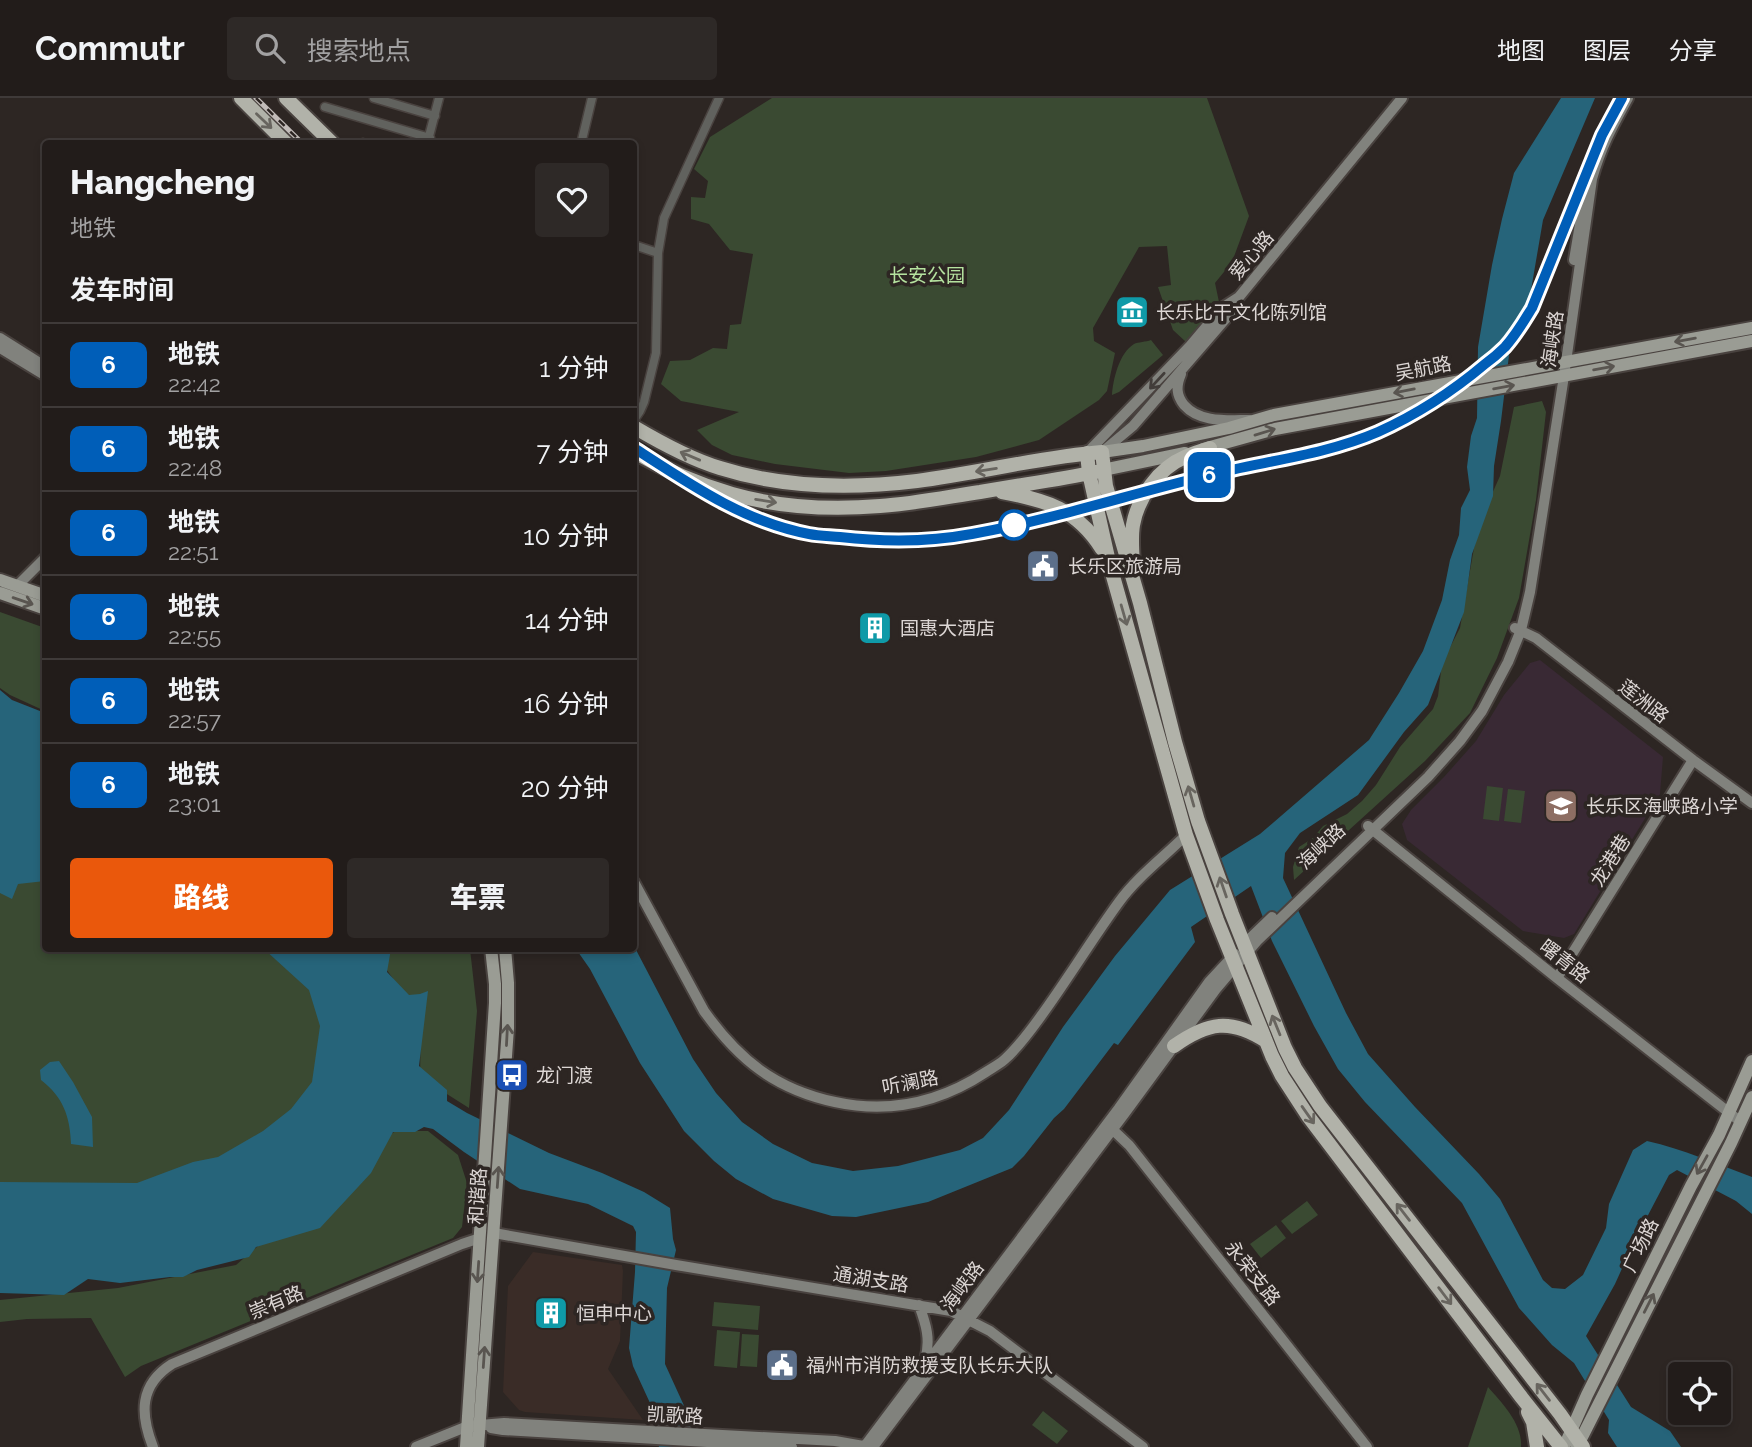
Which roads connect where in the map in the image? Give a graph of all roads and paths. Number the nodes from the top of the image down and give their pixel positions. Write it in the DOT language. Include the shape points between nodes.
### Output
graph roads {
  1 [pos="241,98"];
  2 [pos="286,98"];
  3 [pos="374,98"];
  4 [pos="439,98"];
  5 [pos="592,98"];
  6 [pos="719,98"];
  7 [pos="1402,98"];
  8 [pos="1628,98"];
  9 [pos="325,107"];
  10 [pos="435,116"];
  11 [pos="283,140"];
  12 [pos="328,140"];
  13 [pos="425,140"];
  14 [pos="428,140"];
  15 [pos="582,140"];
  16 [pos="637,246"];
  17 [pos="658,253"];
  18 [pos="1239,297"];
  19 [pos="1752,328"];
  20 [pos="0,338"];
  21 [pos="1752,341"];
  22 [pos="0,348"];
  23 [pos="1563,362"];
  24 [pos="42,364"];
  25 [pos="1183,369"];
  26 [pos="42,374"];
  27 [pos="1561,376"];
  28 [pos="637,416"];
  29 [pos="1255,420"];
  30 [pos="637,429"];
  31 [pos="1171,440"];
  32 [pos="1210,448"];
  33 [pos="1102,452"];
  34 [pos="1087,453"];
  35 [pos="637,454"];
  36 [pos="1174,456"];
  37 [pos="1033,462"];
  38 [pos="1096,471"];
  39 [pos="1038,483"];
  40 [pos="990,490"];
  41 [pos="42,561"];
  42 [pos="1109,562"];
  43 [pos="0,580"];
  44 [pos="1133,582"];
  45 [pos="18,586"];
  46 [pos="0,593"];
  47 [pos="42,595"];
  48 [pos="42,608"];
  49 [pos="1518,629"];
  50 [pos="1693,760"];
  51 [pos="1752,803"];
  52 [pos="1371,828"];
  53 [pos="1186,835"];
  54 [pos="637,887"];
  55 [pos="1246,949"];
  56 [pos="491,952"];
  57 [pos="505,952"];
  58 [pos="1234,962"];
  59 [pos="1558,978"];
  60 [pos="1266,1041"];
  61 [pos="1174,1046"];
  62 [pos="1752,1061"];
  63 [pos="1752,1097"];
  64 [pos="1730,1113"];
  65 [pos="1741,1122"];
  66 [pos="1110,1127"];
  67 [pos="494,1230"];
  68 [pos="480,1238"];
  69 [pos="919,1305"];
  70 [pos="965,1318"];
  71 [pos="923,1367"];
  72 [pos="1522,1398"];
  73 [pos="473,1426"];
  74 [pos="700,1438"];
  75 [pos="1578,1442"];
  76 [pos="153,1447"];
  77 [pos="416,1447"];
  78 [pos="466,1447"];
  79 [pos="478,1447"];
  80 [pos="792,1447"];
  81 [pos="868,1447"];
  82 [pos="1143,1447"];
  83 [pos="1367,1447"];
  84 [pos="1537,1447"];
  85 [pos="1563,1447"];
  1 -- 11 [label="highway, one-way"];
  2 -- 12 [label="highway"];
  3 -- 10 [label="street"];
  4 -- 10 [label="street"];
  5 -- 15 [label="street"];
  6 -- 17 [label="street" via="664,218"];
  7 -- 18 [label="street, 爱心路"];
  8 -- 23 [label="street, 海峡路" via="1605,140 1592,179"];
  9 -- 13 [label="street"];
  10 -- 14 [label="street"];
  16 -- 17 [label="street"];
  17 -- 28 [label="street" via="656,353"];
  18 -- 25 [label="street" via="1230,315"];
  18 -- 34 [label="street, 爱心路, one-way" via="1222,309"];
  19 -- 23 [label="main road, 吴航路, one-way"];
  20 -- 24 [label="street"];
  27 -- 21 [label="main road, 吴航路, one-way"];
  22 -- 26 [label="street"];
  23 -- 27 [label="street, 海峡路"];
  23 -- 29 [label="main road, 吴航路, one-way"];
  25 -- 29 [label="street" via="1177,389 1190,411 1220,420"];
  25 -- 33 [label="street" via="1133,426"];
  32 -- 27 [label="main road, 吴航路, one-way" via="1275,429"];
  27 -- 49 [label="street, 海峡路"];
  29 -- 31 [label="main road, 吴航路"];
  37 -- 30 [label="highway, one-way" via="916,481 796,483 720,468"];
  31 -- 33 [label="main road, 吴航路"];
  31 -- 36 [label="main road" via="1165,447"];
  32 -- 36 [label="main road, 吴航路"];
  32 -- 44 [label="highway" via="1172,464 1140,502 1133,527"];
  33 -- 34 [label="highway"];
  33 -- 38 [label="highway"];
  34 -- 37 [label="highway"];
  34 -- 38 [label="highway"];
  35 -- 40 [label="highway, one-way" via="730,494 787,504 882,506"];
  36 -- 38 [label="main road, 吴航路"];
  37 -- 39 [label="highway" via="1042,470"];
  38 -- 39 [label="highway"];
  38 -- 42 [label="highway"];
  38 -- 44 [label="highway" via="1106,486"];
  39 -- 40 [label="highway"];
  40 -- 42 [label="highway" via="1060,508 1090,532"];
  41 -- 45 [label="street"];
  42 -- 53 [label="highway, one-way"];
  43 -- 45 [label="main road"];
  55 -- 44 [label="highway, one-way" via="1194,807"];
  45 -- 47 [label="main road"];
  46 -- 48 [label="main road, one-way"];
  49 -- 50 [label="street, 莲洲路" via="1536,638"];
  49 -- 52 [label="street, 海峡路" via="1477,709"];
  50 -- 51 [label="street, 莲洲路"];
  50 -- 59 [label="street, 龙港巷"];
  52 -- 55 [label="street, 海峡路"];
  52 -- 59 [label="street, 曙青路"];
  53 -- 54 [label="street, 听澜路" via="1124,895 1068,979 1004,1060 947,1094 895,1107 846,1104 813,1096 746,1060 704,1011"];
  53 -- 58 [label="highway"];
  55 -- 58 [label="street, 海峡路"];
  75 -- 55 [label="highway, one-way" via="1320,1106 1285,1048"];
  56 -- 68 [label="main road, 和谐路" via="495,1003"];
  67 -- 57 [label="main road, 和谐路, one-way" via="508,1010"];
  58 -- 60 [label="highway"];
  58 -- 61 [label="street, 海峡路"];
  58 -- 66 [label="street, 海峡路" via="1209,982"];
  59 -- 64 [label="street, 曙青路"];
  60 -- 61 [label="highway" via="1242,1029 1216,1026"];
  60 -- 72 [label="highway, one-way" via="1308,1116"];
  61 -- 66 [label="street, 海峡路"];
  62 -- 64 [label="main road, 广场路"];
  63 -- 65 [label="main road, 广场路"];
  64 -- 65 [label="street, 曙青路"];
  64 -- 75 [label="main road, 广场路, one-way" via="1587,1395"];
  75 -- 65 [label="main road, 广场路, one-way"];
  66 -- 70 [label="street, 海峡路"];
  66 -- 83 [label="street, 永荣支路" via="1129,1145"];
  67 -- 69 [label="street, 通湖支路"];
  73 -- 67 [label="main road, 和谐路, one-way"];
  68 -- 73 [label="main road, 和谐路, one-way"];
  68 -- 76 [label="street, 崇有路" via="172,1364 151,1384 145,1402 145,1423"];
  69 -- 70 [label="street, 通湖支路"];
  69 -- 71 [label="street" via="928,1336"];
  70 -- 71 [label="street, 海峡路"];
  70 -- 81 [label="street, 海峡路"];
  70 -- 82 [label="street, 通湖支路" via="990,1331"];
  71 -- 81 [label="street, 海峡路"];
  72 -- 84 [label="highway"];
  72 -- 85 [label="highway"];
  73 -- 74 [label="street, 凯歌路"];
  73 -- 77 [label="street"];
  73 -- 78 [label="main road, 和谐路"];
  73 -- 79 [label="main road, 和谐路"];
  74 -- 80 [label="street, 凯歌路"];
  74 -- 81 [label="street, 凯歌路" via="835,1441"];
  75 -- 85 [label="main road, 广场路"];
}
